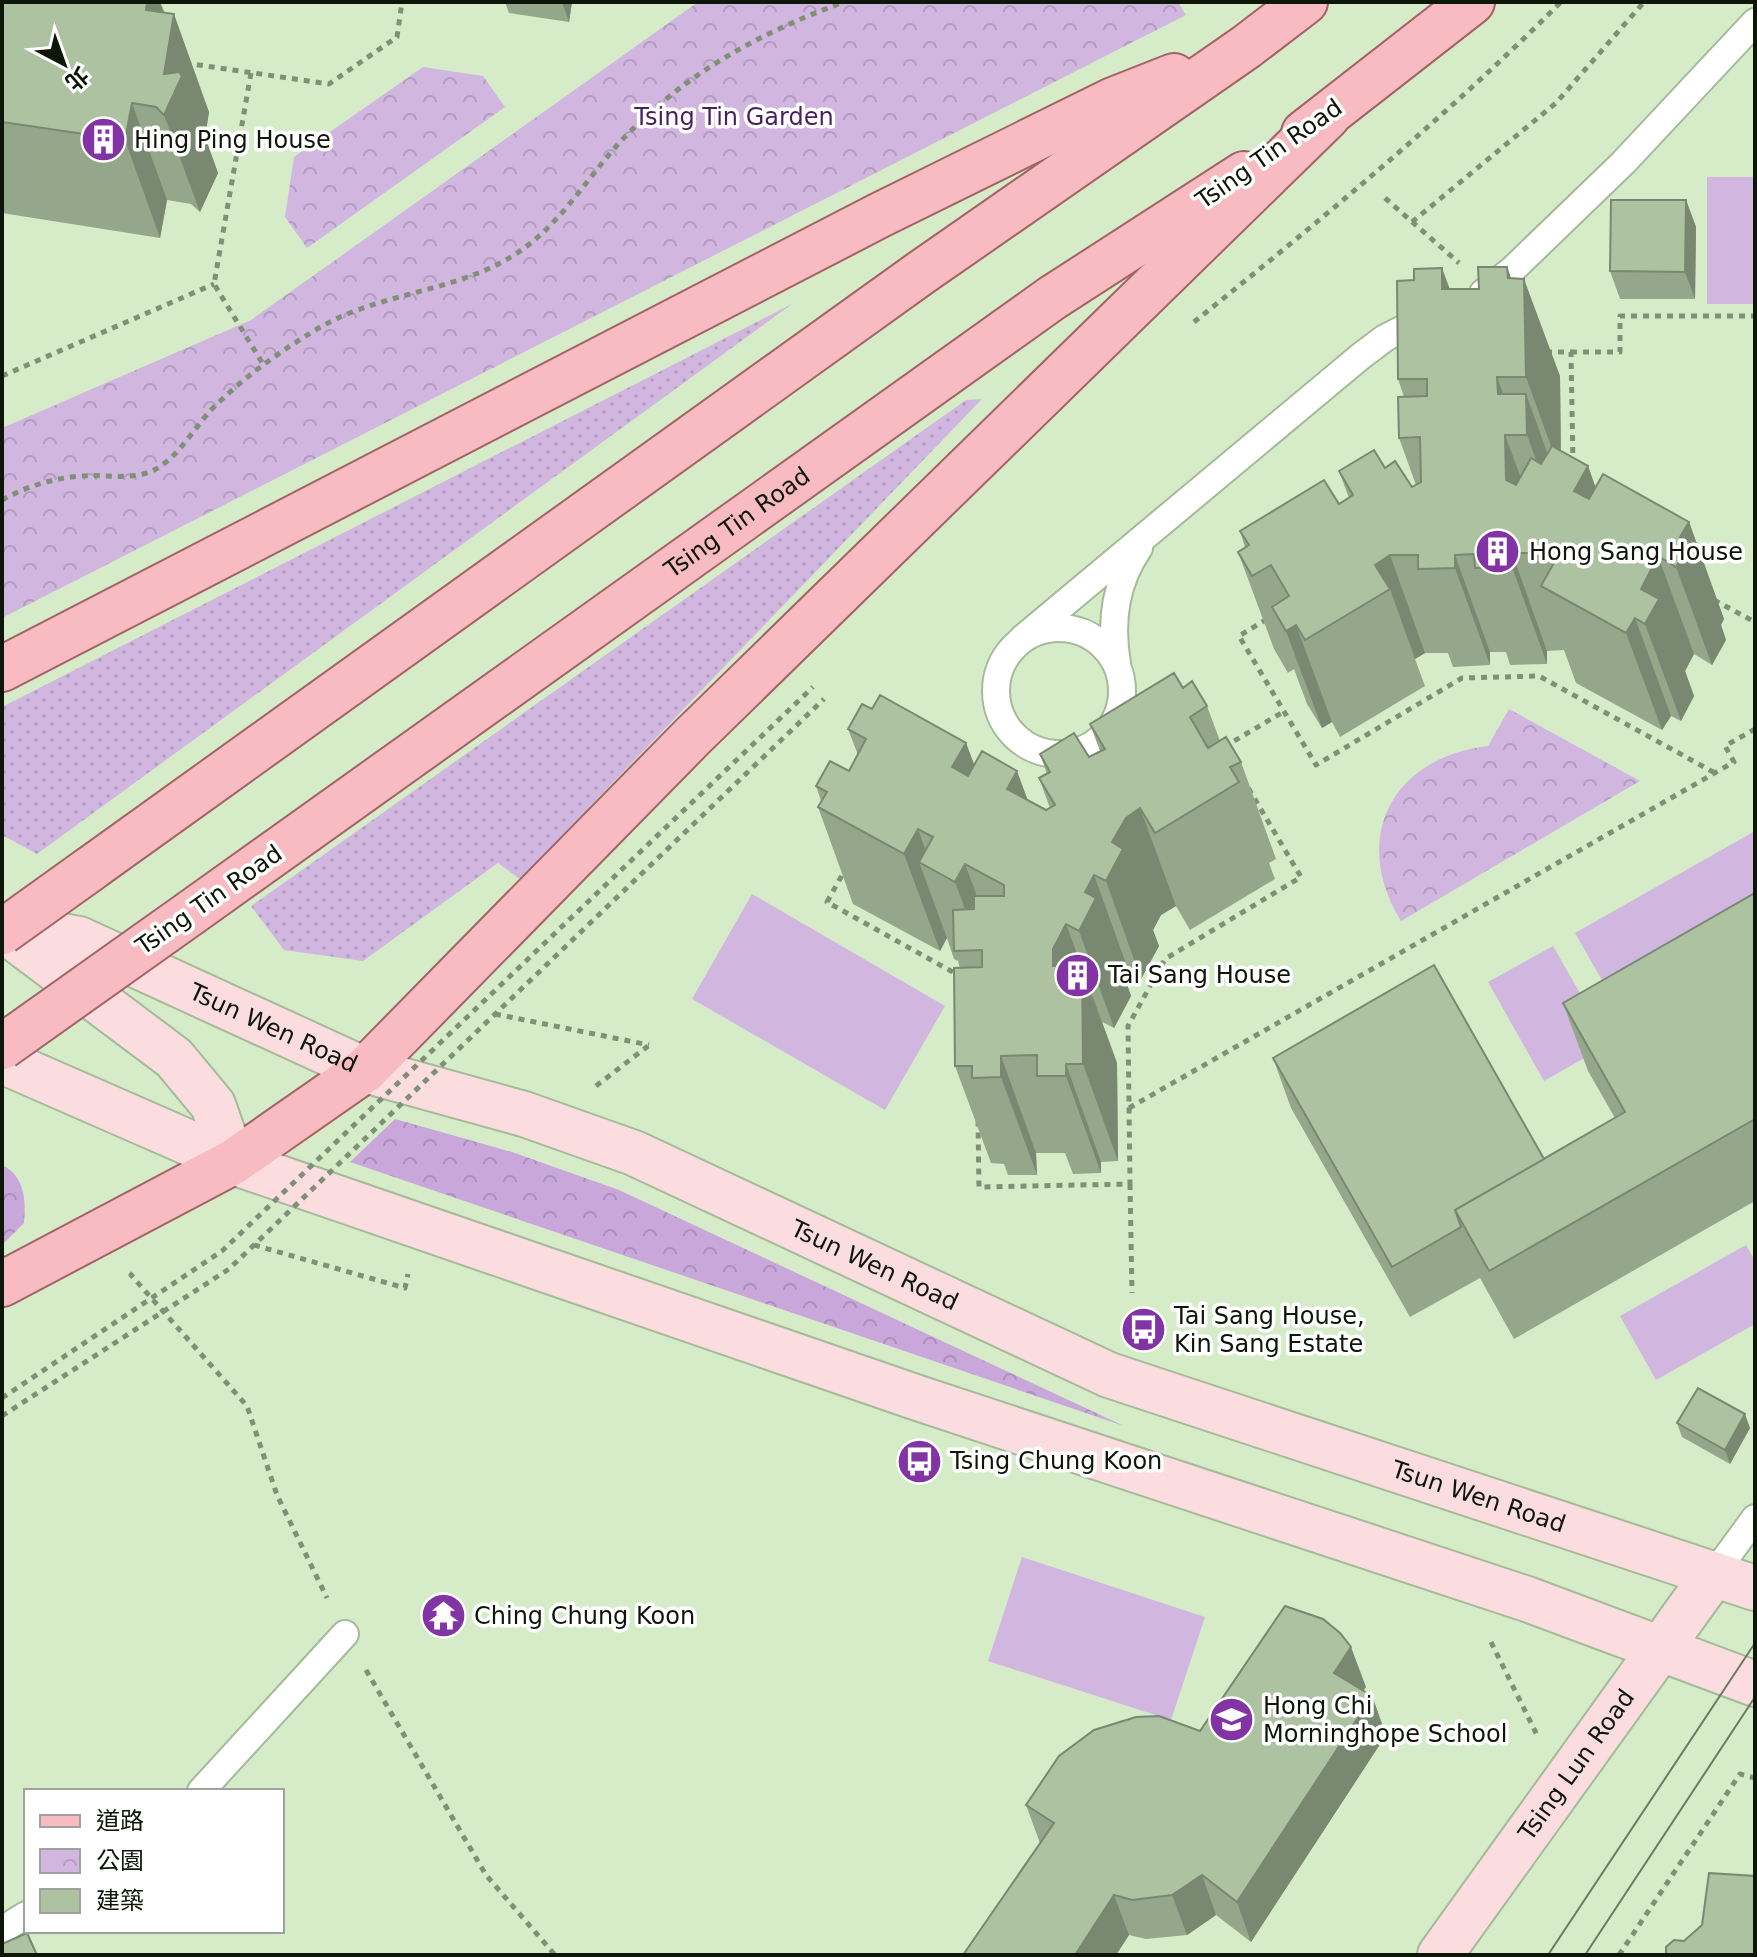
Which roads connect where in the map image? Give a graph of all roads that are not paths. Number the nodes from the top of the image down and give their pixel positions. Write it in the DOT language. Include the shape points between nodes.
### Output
graph roads {
  1 [pos="1305,2"];
  2 [pos="1472,2"];
  3 [pos="1755,22"];
  4 [pos="1246,47"];
  5 [pos="1327,117"];
  6 [pos="1150,532"];
  7 [pos="1023,638"];
  8 [pos="2,669"];
  9 [pos="1118,669"];
  10 [pos="2,929"];
  11 [pos="2,1047"];
  12 [pos="2,1061"];
  13 [pos="365,1070"];
  14 [pos="233,1162"];
  15 [pos="2,1284"];
  16 [pos="1755,1518"];
  17 [pos="1714,1574"];
  18 [pos="1755,1588"];
  19 [pos="345,1634"];
  20 [pos="1660,1648"];
  21 [pos="1755,1684"];
  22 [pos="203,1789"];
  23 [pos="24,1916"];
  24 [pos="2,1930"];
  25 [pos="1440,1955"];
  1 -- 4 [label="main road"];
  2 -- 5 [label="main road, Tsing Tin Road"];
  3 -- 6 [label="lane" via="1623,163 1512,270 1457,305 1385,338"];
  4 -- 8 [label="main road" via="1113,100 880,215"];
  4 -- 10 [label="main road, bridge"];
  5 -- 11 [label="main road, Tsing Tin Road, bridge" via="1052,298"];
  5 -- 13 [label="main road" via="727,702"];
  6 -- 7 [label="lane"];
  6 -- 9 [label="lane" via="1118,592 1113,617"];
  7 -- 9 [label="lane" via="1051,628 1079,631 1103,645"];
  7 -- 9 [label="lane" via="1004,658 995,686 999,713 1014,737 1039,752 1067,754 1093,744 1113,724 1122,697"];
  10 -- 13 [label="main road, Tsun Wen Road" via="79,939"];
  10 -- 14 [label="main road" via="174,1058 213,1105"];
  12 -- 14 [label="main road"];
  13 -- 14 [label="main road"];
  13 -- 17 [label="main road, Tsun Wen Road" via="524,1114 634,1153 1109,1375"];
  14 -- 15 [label="main road"];
  14 -- 20 [label="main road"];
  16 -- 17 [label="lane"];
  17 -- 18 [label="main road, Tsun Wen Road"];
  17 -- 20 [label="main road, Tsing Lun Road"];
  19 -- 22 [label="lane"];
  20 -- 21 [label="main road"];
  20 -- 25 [label="main road, Tsing Lun Road"];
  23 -- 24 [label="lane"];
}
